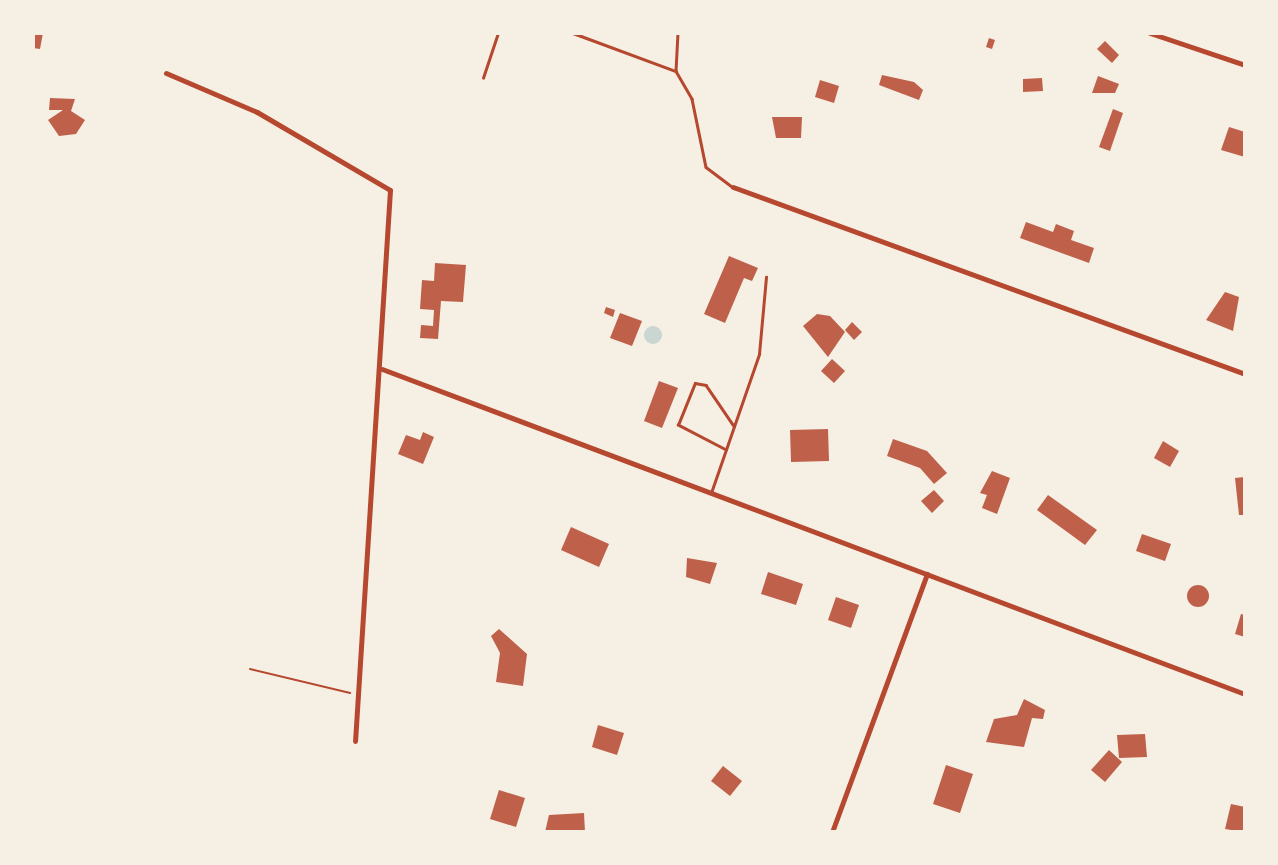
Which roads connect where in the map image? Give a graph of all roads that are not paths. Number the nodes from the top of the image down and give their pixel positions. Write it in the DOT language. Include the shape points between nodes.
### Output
graph roads {
  1 [pos="498,33"];
  2 [pos="572,33"];
  3 [pos="678,33"];
  4 [pos="1150,33"];
  5 [pos="1245,65"];
  6 [pos="677,71"];
  7 [pos="166,73"];
  8 [pos="483,78"];
  9 [pos="733,187"];
  10 [pos="766,277"];
  11 [pos="382,369"];
  12 [pos="1245,374"];
  13 [pos="734,426"];
  14 [pos="726,450"];
  15 [pos="711,493"];
  16 [pos="927,574"];
  17 [pos="1245,694"];
  18 [pos="355,741"];
  19 [pos="832,832"];
  1 -- 8 [label="lane"];
  2 -- 6 [label="lane"];
  3 -- 6 [label="lane"];
  4 -- 5 [label="street"];
  6 -- 9 [label="lane" via="692,99 706,167"];
  7 -- 11 [label="street" via="257,112 390,190"];
  9 -- 12 [label="street"];
  10 -- 13 [label="lane" via="760,354"];
  11 -- 15 [label="street"];
  11 -- 18 [label="street"];
  13 -- 14 [label="lane"];
  13 -- 14 [label="lane" via="706,384 695,383 678,425"];
  14 -- 15 [label="lane"];
  15 -- 16 [label="street"];
  16 -- 17 [label="street"];
  16 -- 19 [label="street"];
}
